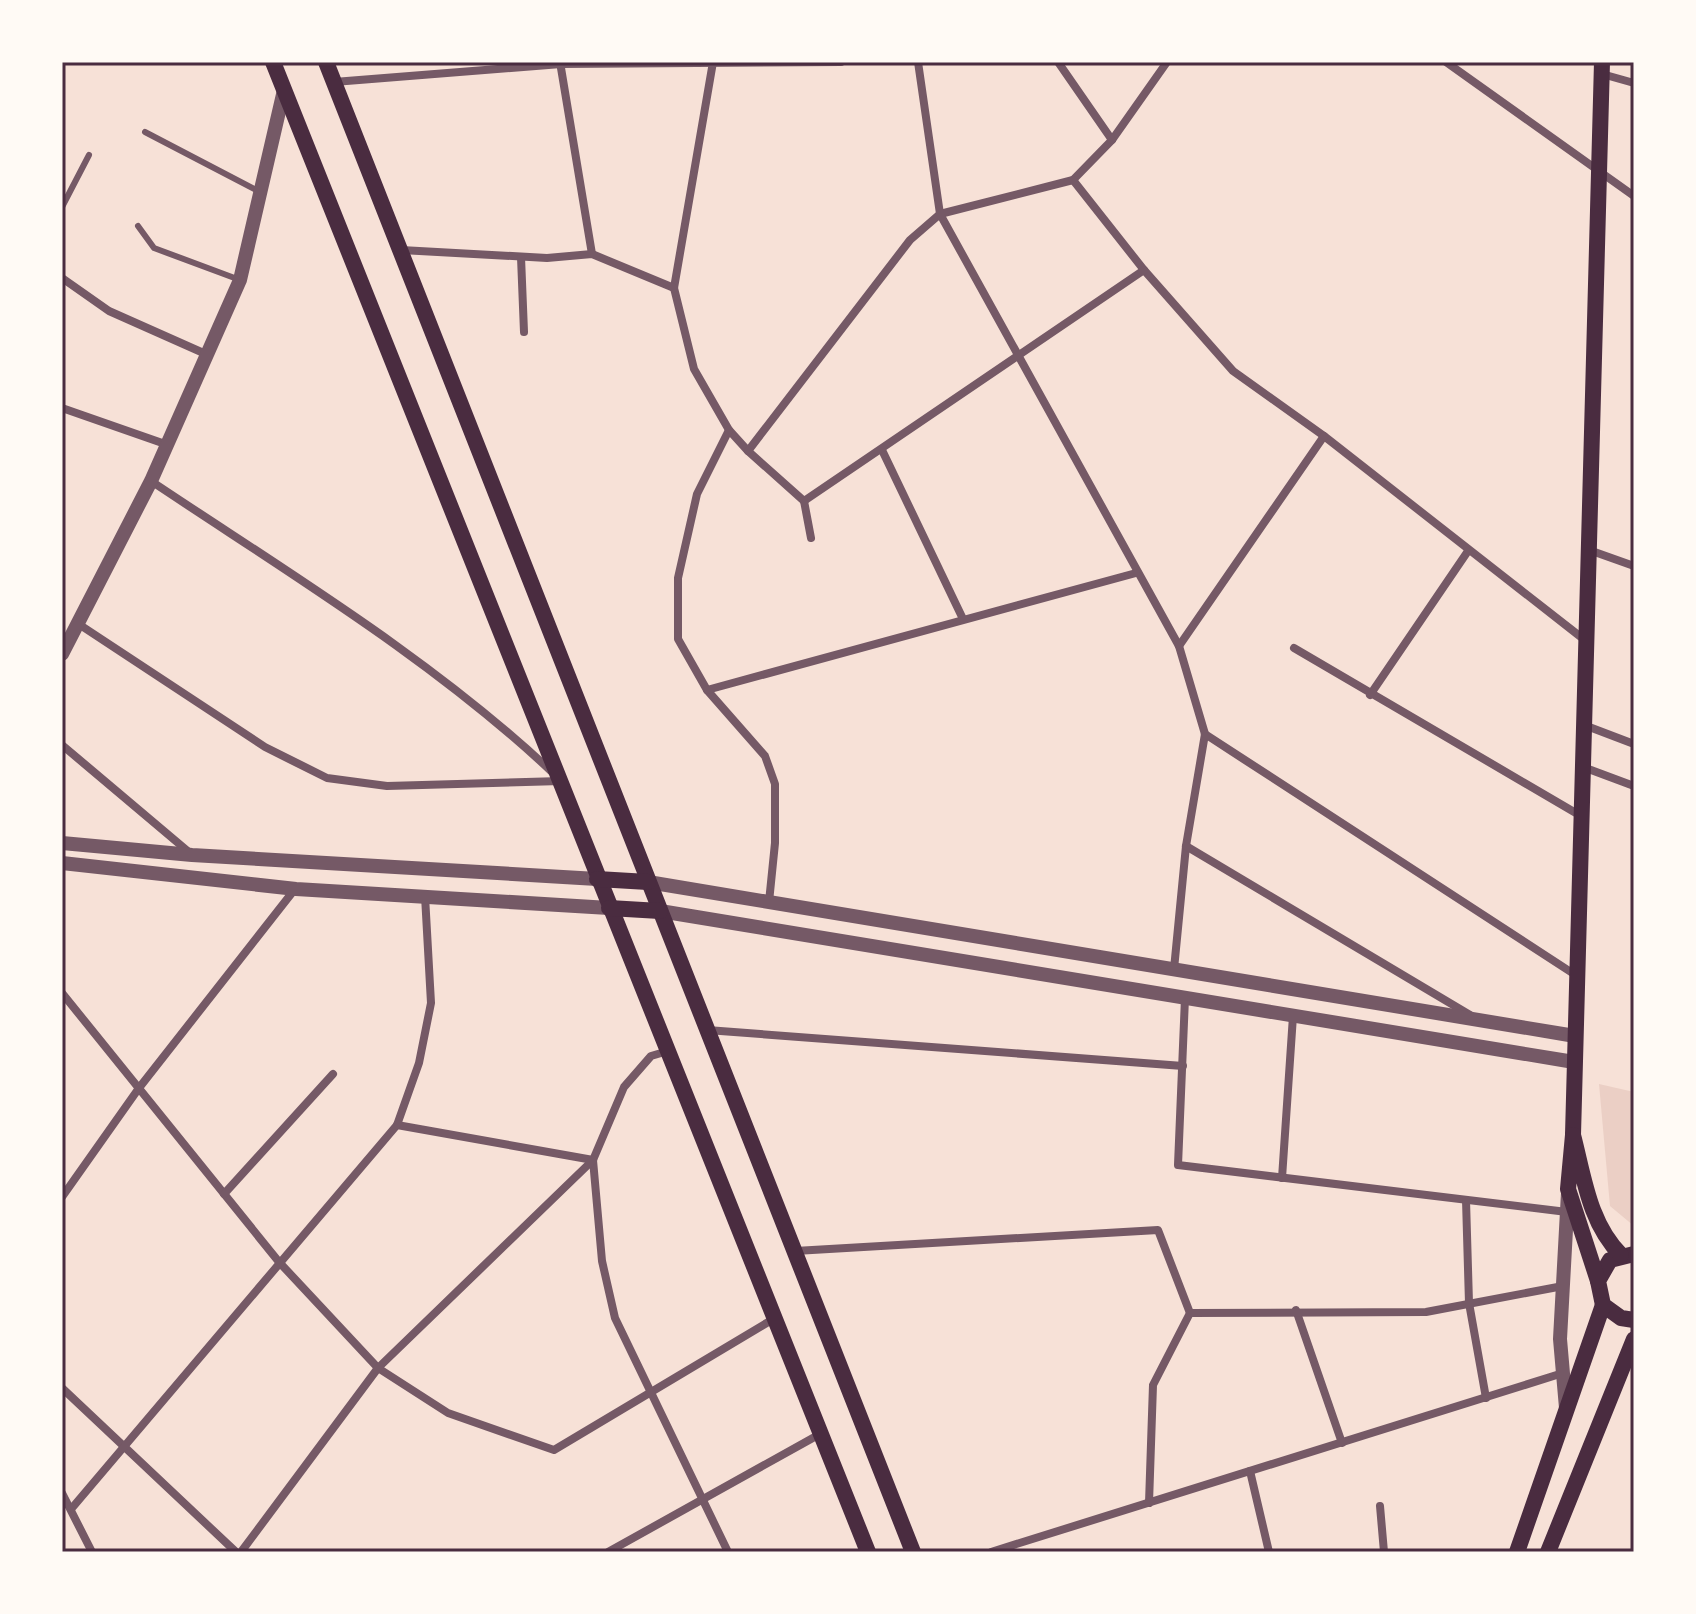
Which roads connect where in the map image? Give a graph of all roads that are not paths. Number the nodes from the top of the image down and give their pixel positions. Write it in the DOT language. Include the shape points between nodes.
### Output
graph roads {
  1 [pos="273,62"];
  2 [pos="326,62"];
  3 [pos="841,62"];
  4 [pos="918,62"];
  5 [pos="1058,62"];
  6 [pos="1167,62"];
  7 [pos="1446,62"];
  8 [pos="561,63"];
  9 [pos="713,64"];
  10 [pos="1602,68"];
  11 [pos="334,82"];
  12 [pos="1634,83"];
  13 [pos="284,90"];
  14 [pos="145,132"];
  15 [pos="1112,140"];
  16 [pos="89,155"];
  17 [pos="1599,173"];
  18 [pos="1073,180"];
  19 [pos="258,191"];
  20 [pos="1634,196"];
  21 [pos="62,207"];
  22 [pos="940,214"];
  23 [pos="138,226"];
  24 [pos="400,250"];
  25 [pos="592,254"];
  26 [pos="521,257"];
  27 [pos="1144,270"];
  28 [pos="62,278"];
  29 [pos="240,280"];
  30 [pos="674,288"];
  31 [pos="524,332"];
  32 [pos="208,355"];
  33 [pos="1021,357"];
  34 [pos="62,408"];
  35 [pos="729,430"];
  36 [pos="1324,436"];
  37 [pos="168,445"];
  38 [pos="882,450"];
  39 [pos="748,451"];
  40 [pos="151,481"];
  41 [pos="804,501"];
  42 [pos="811,538"];
  43 [pos="1589,550"];
  44 [pos="1468,551"];
  45 [pos="1634,566"];
  46 [pos="1136,573"];
  47 [pos="963,619"];
  48 [pos="77,623"];
  49 [pos="1586,641"];
  50 [pos="1179,646"];
  51 [pos="1294,648"];
  52 [pos="62,654"];
  53 [pos="707,690"];
  54 [pos="1370,695"];
  55 [pos="1584,725"];
  56 [pos="1205,734"];
  57 [pos="1634,744"];
  58 [pos="62,745"];
  59 [pos="1583,767"];
  60 [pos="561,781"];
  61 [pos="1634,786"];
  62 [pos="1581,816"];
  63 [pos="62,843"];
  64 [pos="1186,846"];
  65 [pos="192,855"];
  66 [pos="62,863"];
  67 [pos="597,879"];
  68 [pos="648,882"];
  69 [pos="296,889"];
  70 [pos="425,896"];
  71 [pos="769,902"];
  72 [pos="609,908"];
  73 [pos="660,911"];
  74 [pos="1174,969"];
  75 [pos="1577,976"];
  76 [pos="62,994"];
  77 [pos="1185,998"];
  78 [pos="1293,1016"];
  79 [pos="1479,1020"];
  80 [pos="706,1030"];
  81 [pos="1575,1036"];
  82 [pos="669,1051"];
  83 [pos="1574,1062"];
  84 [pos="1183,1066"];
  85 [pos="333,1074"];
  86 [pos="139,1088"];
  87 [pos="397,1125"];
  88 [pos="1573,1135"];
  89 [pos="593,1160"];
  90 [pos="1282,1178"];
  91 [pos="1568,1189"];
  92 [pos="224,1194"];
  93 [pos="62,1197"];
  94 [pos="1466,1200"];
  95 [pos="1567,1212"];
  96 [pos="795,1251"];
  97 [pos="1631,1254"];
  98 [pos="279,1262"];
  99 [pos="1598,1281"];
  100 [pos="1563,1286"];
  101 [pos="1469,1303"];
  102 [pos="1603,1305"];
  103 [pos="1296,1310"];
  104 [pos="1190,1313"];
  105 [pos="775,1318"];
  106 [pos="1634,1320"];
  107 [pos="1634,1339"];
  108 [pos="378,1368"];
  109 [pos="1563,1373"];
  110 [pos="62,1388"];
  111 [pos="649,1393"];
  112 [pos="1486,1398"];
  113 [pos="1566,1411"];
  114 [pos="821,1433"];
  115 [pos="1342,1443"];
  116 [pos="124,1448"];
  117 [pos="1250,1471"];
  118 [pos="62,1493"];
  119 [pos="702,1500"];
  120 [pos="1149,1503"];
  121 [pos="1380,1506"];
  122 [pos="72,1508"];
  123 [pos="92,1552"];
  124 [pos="238,1552"];
  125 [pos="608,1552"];
  126 [pos="728,1552"];
  127 [pos="868,1552"];
  128 [pos="913,1552"];
  129 [pos="991,1552"];
  130 [pos="1269,1552"];
  131 [pos="1384,1552"];
  132 [pos="1517,1552"];
  133 [pos="1548,1552"];
  1 -- 13 [label="main road"];
  2 -- 11 [label="main road"];
  3 -- 9 [label="street"];
  4 -- 22 [label="street"];
  5 -- 15 [label="street"];
  6 -- 15 [label="street"];
  7 -- 17 [label="street"];
  8 -- 9 [label="street"];
  8 -- 11 [label="street"];
  8 -- 25 [label="street"];
  9 -- 30 [label="street"];
  10 -- 12 [label="street"];
  10 -- 17 [label="main road"];
  11 -- 24 [label="main road"];
  13 -- 19 [label="street"];
  13 -- 60 [label="main road"];
  14 -- 19 [label="lane"];
  15 -- 18 [label="street"];
  16 -- 21 [label="lane"];
  17 -- 20 [label="street"];
  17 -- 43 [label="main road"];
  18 -- 22 [label="street"];
  18 -- 27 [label="street"];
  19 -- 29 [label="street"];
  22 -- 33 [label="street"];
  22 -- 39 [label="street" via="910,240"];
  23 -- 29 [label="lane" via="154,248"];
  24 -- 26 [label="street"];
  24 -- 68 [label="main road"];
  25 -- 26 [label="street"];
  25 -- 30 [label="street"];
  26 -- 31 [label="street"];
  27 -- 33 [label="street"];
  27 -- 36 [label="street" via="1233,371"];
  28 -- 32 [label="street" via="109,311"];
  29 -- 32 [label="street"];
  30 -- 35 [label="street" via="694,369"];
  32 -- 37 [label="street"];
  33 -- 38 [label="street"];
  33 -- 46 [label="street"];
  34 -- 37 [label="street"];
  35 -- 39 [label="street"];
  35 -- 53 [label="street" via="697,494 678,578 678,639"];
  36 -- 44 [label="street"];
  36 -- 50 [label="street"];
  37 -- 40 [label="street"];
  38 -- 41 [label="street"];
  38 -- 47 [label="street"];
  39 -- 41 [label="street"];
  40 -- 48 [label="street"];
  40 -- 60 [label="street" via="367,627 507,730"];
  41 -- 42 [label="street"];
  43 -- 45 [label="street"];
  43 -- 49 [label="main road"];
  44 -- 49 [label="street"];
  44 -- 54 [label="street"];
  46 -- 47 [label="street"];
  46 -- 50 [label="street"];
  47 -- 53 [label="street"];
  48 -- 52 [label="street"];
  48 -- 60 [label="street" via="265,747 327,778 387,786"];
  49 -- 55 [label="main road"];
  50 -- 56 [label="street"];
  51 -- 54 [label="street"];
  53 -- 71 [label="street" via="765,756 775,784"];
  54 -- 62 [label="street"];
  55 -- 57 [label="street"];
  55 -- 59 [label="main road"];
  56 -- 64 [label="street"];
  56 -- 75 [label="street"];
  58 -- 65 [label="street"];
  59 -- 61 [label="street"];
  59 -- 62 [label="main road"];
  60 -- 67 [label="main road"];
  62 -- 75 [label="main road"];
  63 -- 65 [label="street"];
  64 -- 74 [label="street"];
  64 -- 79 [label="street"];
  65 -- 67 [label="street"];
  66 -- 69 [label="street"];
  67 -- 68 [label="main road"];
  67 -- 72 [label="main road"];
  68 -- 71 [label="street"];
  68 -- 73 [label="main road"];
  69 -- 70 [label="street"];
  69 -- 86 [label="street"];
  70 -- 72 [label="street"];
  70 -- 87 [label="street" via="431,1003 419,1063"];
  71 -- 74 [label="street"];
  72 -- 73 [label="main road"];
  72 -- 82 [label="main road"];
  73 -- 77 [label="street"];
  73 -- 80 [label="main road"];
  74 -- 79 [label="street"];
  75 -- 81 [label="main road"];
  76 -- 86 [label="street"];
  77 -- 78 [label="street"];
  77 -- 84 [label="street"];
  78 -- 83 [label="street"];
  78 -- 90 [label="street"];
  79 -- 81 [label="street"];
  80 -- 84 [label="street"];
  80 -- 96 [label="main road"];
  81 -- 83 [label="main road"];
  82 -- 89 [label="street" via="651,1056 624,1087"];
  82 -- 105 [label="main road"];
  83 -- 88 [label="main road"];
  84 -- 90 [label="street" via="1178,1165"];
  85 -- 92 [label="street"];
  86 -- 92 [label="street"];
  86 -- 93 [label="street"];
  87 -- 89 [label="street"];
  87 -- 98 [label="street"];
  88 -- 91 [label="main road"];
  88 -- 97 [label="main road" via="1594,1216 1606,1239"];
  89 -- 108 [label="street"];
  89 -- 111 [label="street" via="602,1261 615,1318"];
  90 -- 94 [label="street"];
  91 -- 95 [label="street"];
  91 -- 99 [label="main road"];
  92 -- 98 [label="street"];
  94 -- 95 [label="street"];
  94 -- 101 [label="street"];
  95 -- 100 [label="street"];
  96 -- 104 [label="street" via="1158,1230"];
  96 -- 128 [label="main road"];
  97 -- 99 [label="main road" via="1610,1260"];
  98 -- 108 [label="street"];
  98 -- 116 [label="street"];
  99 -- 102 [label="main road"];
  100 -- 101 [label="street"];
  100 -- 109 [label="street"];
  101 -- 103 [label="street" via="1426,1312"];
  101 -- 112 [label="street"];
  102 -- 106 [label="main road"];
  102 -- 113 [label="main road"];
  103 -- 104 [label="street"];
  103 -- 115 [label="street"];
  104 -- 120 [label="street" via="1153,1385"];
  105 -- 111 [label="street"];
  105 -- 114 [label="main road"];
  107 -- 133 [label="main road"];
  108 -- 111 [label="street" via="448,1413 554,1450"];
  108 -- 124 [label="street"];
  109 -- 112 [label="street"];
  109 -- 113 [label="street"];
  110 -- 116 [label="street"];
  111 -- 119 [label="street"];
  112 -- 115 [label="street"];
  113 -- 132 [label="main road"];
  114 -- 119 [label="street"];
  114 -- 127 [label="main road"];
  115 -- 117 [label="street"];
  116 -- 122 [label="street"];
  116 -- 124 [label="street"];
  117 -- 120 [label="street"];
  117 -- 130 [label="street"];
  118 -- 122 [label="street"];
  119 -- 125 [label="street"];
  119 -- 126 [label="street"];
  120 -- 129 [label="street"];
  121 -- 131 [label="street"];
  122 -- 123 [label="street"];
}
